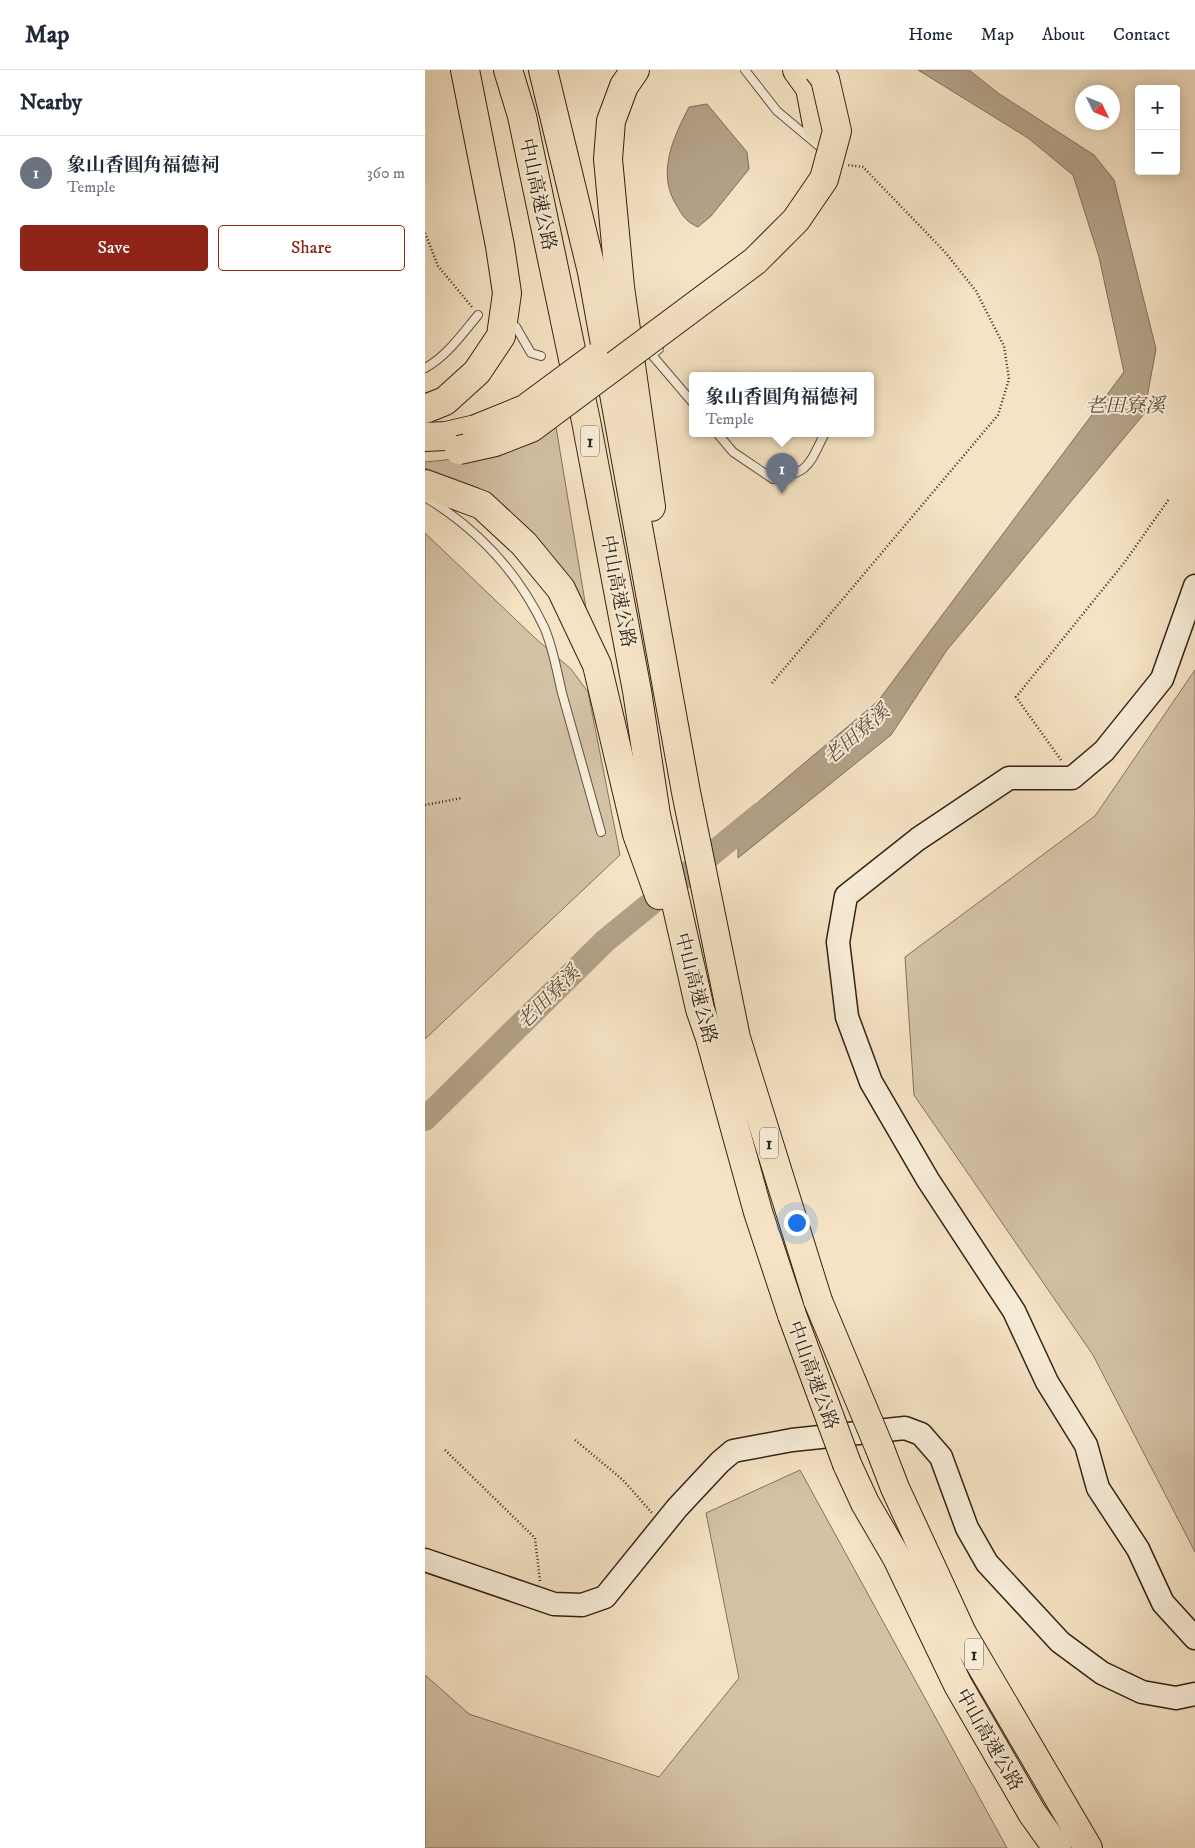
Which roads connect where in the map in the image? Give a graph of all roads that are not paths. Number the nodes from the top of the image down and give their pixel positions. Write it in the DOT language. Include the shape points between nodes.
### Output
graph roads {
  1 [pos="465,70"];
  2 [pos="508,70"];
  3 [pos="543,70"];
  4 [pos="635,70"];
  5 [pos="745,70"];
  6 [pos="797,70"];
  7 [pos="819,70"];
  8 [pos="793,234"];
  9 [pos="477,315"];
  10 [pos="516,327"];
  11 [pos="667,342"];
  12 [pos="541,356"];
  13 [pos="425,368"];
  14 [pos="689,399"];
  15 [pos="425,410"];
  16 [pos="425,437"];
  17 [pos="720,437"];
  18 [pos="823,437"];
  19 [pos="425,451"];
  20 [pos="425,484"];
  21 [pos="425,496"];
  22 [pos="1195,586"];
  23 [pos="654,611"];
  24 [pos="601,832"];
  25 [pos="700,1009"];
  26 [pos="425,1560"];
  27 [pos="1195,1638"];
  28 [pos="1195,1694"];
  29 [pos="1057,1848"];
  30 [pos="1088,1848"];
  1 -- 15 [label="highway" via="507,293 501,336 477,372 445,401"];
  2 -- 25 [label="highway, 中山高速公路 / 1" via="522,116 586,421 637,690 656,816"];
  3 -- 23 [label="highway, 中山高速公路 / 1" via="592,272"];
  4 -- 23 [label="highway" via="624,86 611,121 608,159 620,287 652,514"];
  5 -- 8 [label="lane" via="777,111 839,163"];
  6 -- 16 [label="highway, bridge" via="810,88 818,130 806,178 781,212 749,242 525,409 476,428 446,436"];
  7 -- 19 [label="highway, bridge" via="825,79 837,131 824,179 796,220 755,260 531,428 495,442 459,450"];
  9 -- 13 [label="lane" via="453,344"];
  10 -- 12 [label="lane" via="531,353"];
  11 -- 14 [label="lane" via="652,355"];
  17 -- 18 [label="lane" via="733,452 773,479 795,476 807,468"];
  20 -- 25 [label="highway" via="482,505 525,544 561,589 597,665 637,834"];
  21 -- 24 [label="lane" via="481,539 528,596 545,629"];
  22 -- 27 [label="street" via="1162,679 1104,751 1072,778 1009,778 918,839 846,896 837,942 847,1017 871,1082 928,1180 1015,1311 1047,1382 1086,1445 1098,1488 1138,1549 1163,1603"];
  23 -- 30 [label="highway, 中山高速公路 / 1, bridge" via="736,1038 817,1301 895,1488 962,1633"];
  25 -- 29 [label="highway, 中山高速公路 / 1, bridge" via="758,1212 847,1464 958,1685 1032,1813"];
  26 -- 28 [label="street" via="554,1604 582,1605 605,1596 663,1526 720,1462 733,1452 792,1440 905,1428 921,1434 941,1457 967,1528 987,1563 1060,1642 1102,1673 1142,1692 1176,1698"];
}
